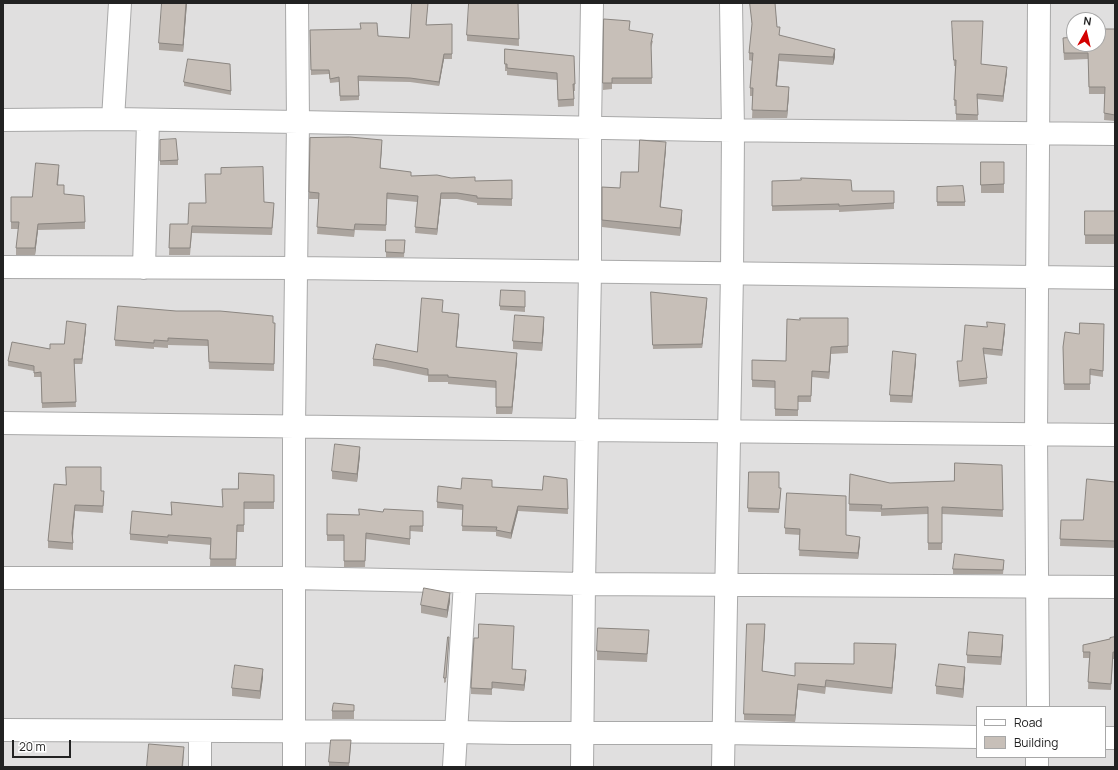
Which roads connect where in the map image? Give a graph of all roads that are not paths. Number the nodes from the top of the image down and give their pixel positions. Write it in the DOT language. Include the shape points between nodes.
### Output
graph roads {
  1 [pos="120,3"];
  2 [pos="297,3"];
  3 [pos="592,3"];
  4 [pos="731,3"];
  5 [pos="1039,3"];
  6 [pos="113,119"];
  7 [pos="3,120"];
  8 [pos="148,121"];
  9 [pos="298,122"];
  10 [pos="590,127"];
  11 [pos="733,130"];
  12 [pos="1039,134"];
  13 [pos="1115,134"];
  14 [pos="3,267"];
  15 [pos="144,268"];
  16 [pos="295,268"];
  17 [pos="590,273"];
  18 [pos="732,273"];
  19 [pos="1038,277"];
  20 [pos="1115,278"];
  21 [pos="3,423"];
  22 [pos="294,426"];
  23 [pos="587,430"];
  24 [pos="730,432"];
  25 [pos="1036,435"];
  26 [pos="1115,435"];
  27 [pos="3,578"];
  28 [pos="293,578"];
  29 [pos="465,582"];
  30 [pos="584,584"];
  31 [pos="727,584"];
  32 [pos="1037,586"];
  33 [pos="1115,586"];
  34 [pos="1038,706"];
  35 [pos="3,730"];
  36 [pos="200,731"];
  37 [pos="294,732"];
  38 [pos="456,732"];
  39 [pos="582,732"];
  40 [pos="723,733"];
  41 [pos="976,737"];
  42 [pos="200,767"];
  43 [pos="294,767"];
  44 [pos="454,767"];
  45 [pos="582,767"];
  46 [pos="723,767"];
  1 -- 6 [label="street"];
  2 -- 9 [label="street"];
  3 -- 10 [label="street"];
  4 -- 11 [label="street"];
  5 -- 12 [label="street"];
  6 -- 7 [label="street"];
  6 -- 8 [label="street"];
  8 -- 9 [label="street"];
  8 -- 15 [label="street"];
  9 -- 10 [label="street"];
  9 -- 16 [label="street"];
  10 -- 11 [label="street"];
  10 -- 17 [label="street"];
  11 -- 12 [label="street"];
  11 -- 18 [label="street"];
  12 -- 13 [label="street"];
  12 -- 19 [label="street"];
  14 -- 15 [label="street"];
  15 -- 16 [label="street"];
  16 -- 17 [label="street"];
  16 -- 22 [label="street"];
  17 -- 18 [label="street"];
  17 -- 23 [label="street"];
  18 -- 19 [label="street"];
  18 -- 24 [label="street"];
  19 -- 20 [label="street"];
  19 -- 25 [label="street"];
  21 -- 22 [label="street"];
  22 -- 23 [label="street"];
  22 -- 28 [label="street"];
  23 -- 24 [label="street"];
  23 -- 30 [label="street"];
  24 -- 25 [label="street"];
  24 -- 31 [label="street"];
  25 -- 26 [label="street"];
  25 -- 32 [label="street"];
  27 -- 28 [label="street"];
  28 -- 29 [label="street"];
  28 -- 37 [label="street"];
  29 -- 30 [label="street"];
  29 -- 38 [label="street"];
  30 -- 31 [label="street"];
  30 -- 39 [label="street"];
  31 -- 32 [label="street"];
  31 -- 40 [label="street"];
  32 -- 33 [label="street"];
  32 -- 34 [label="street"];
  35 -- 36 [label="street"];
  36 -- 37 [label="street"];
  36 -- 42 [label="street"];
  37 -- 38 [label="street"];
  37 -- 43 [label="street"];
  38 -- 39 [label="street"];
  38 -- 44 [label="street"];
  39 -- 40 [label="street"];
  39 -- 45 [label="street"];
  40 -- 41 [label="street"];
  40 -- 46 [label="street"];
}
